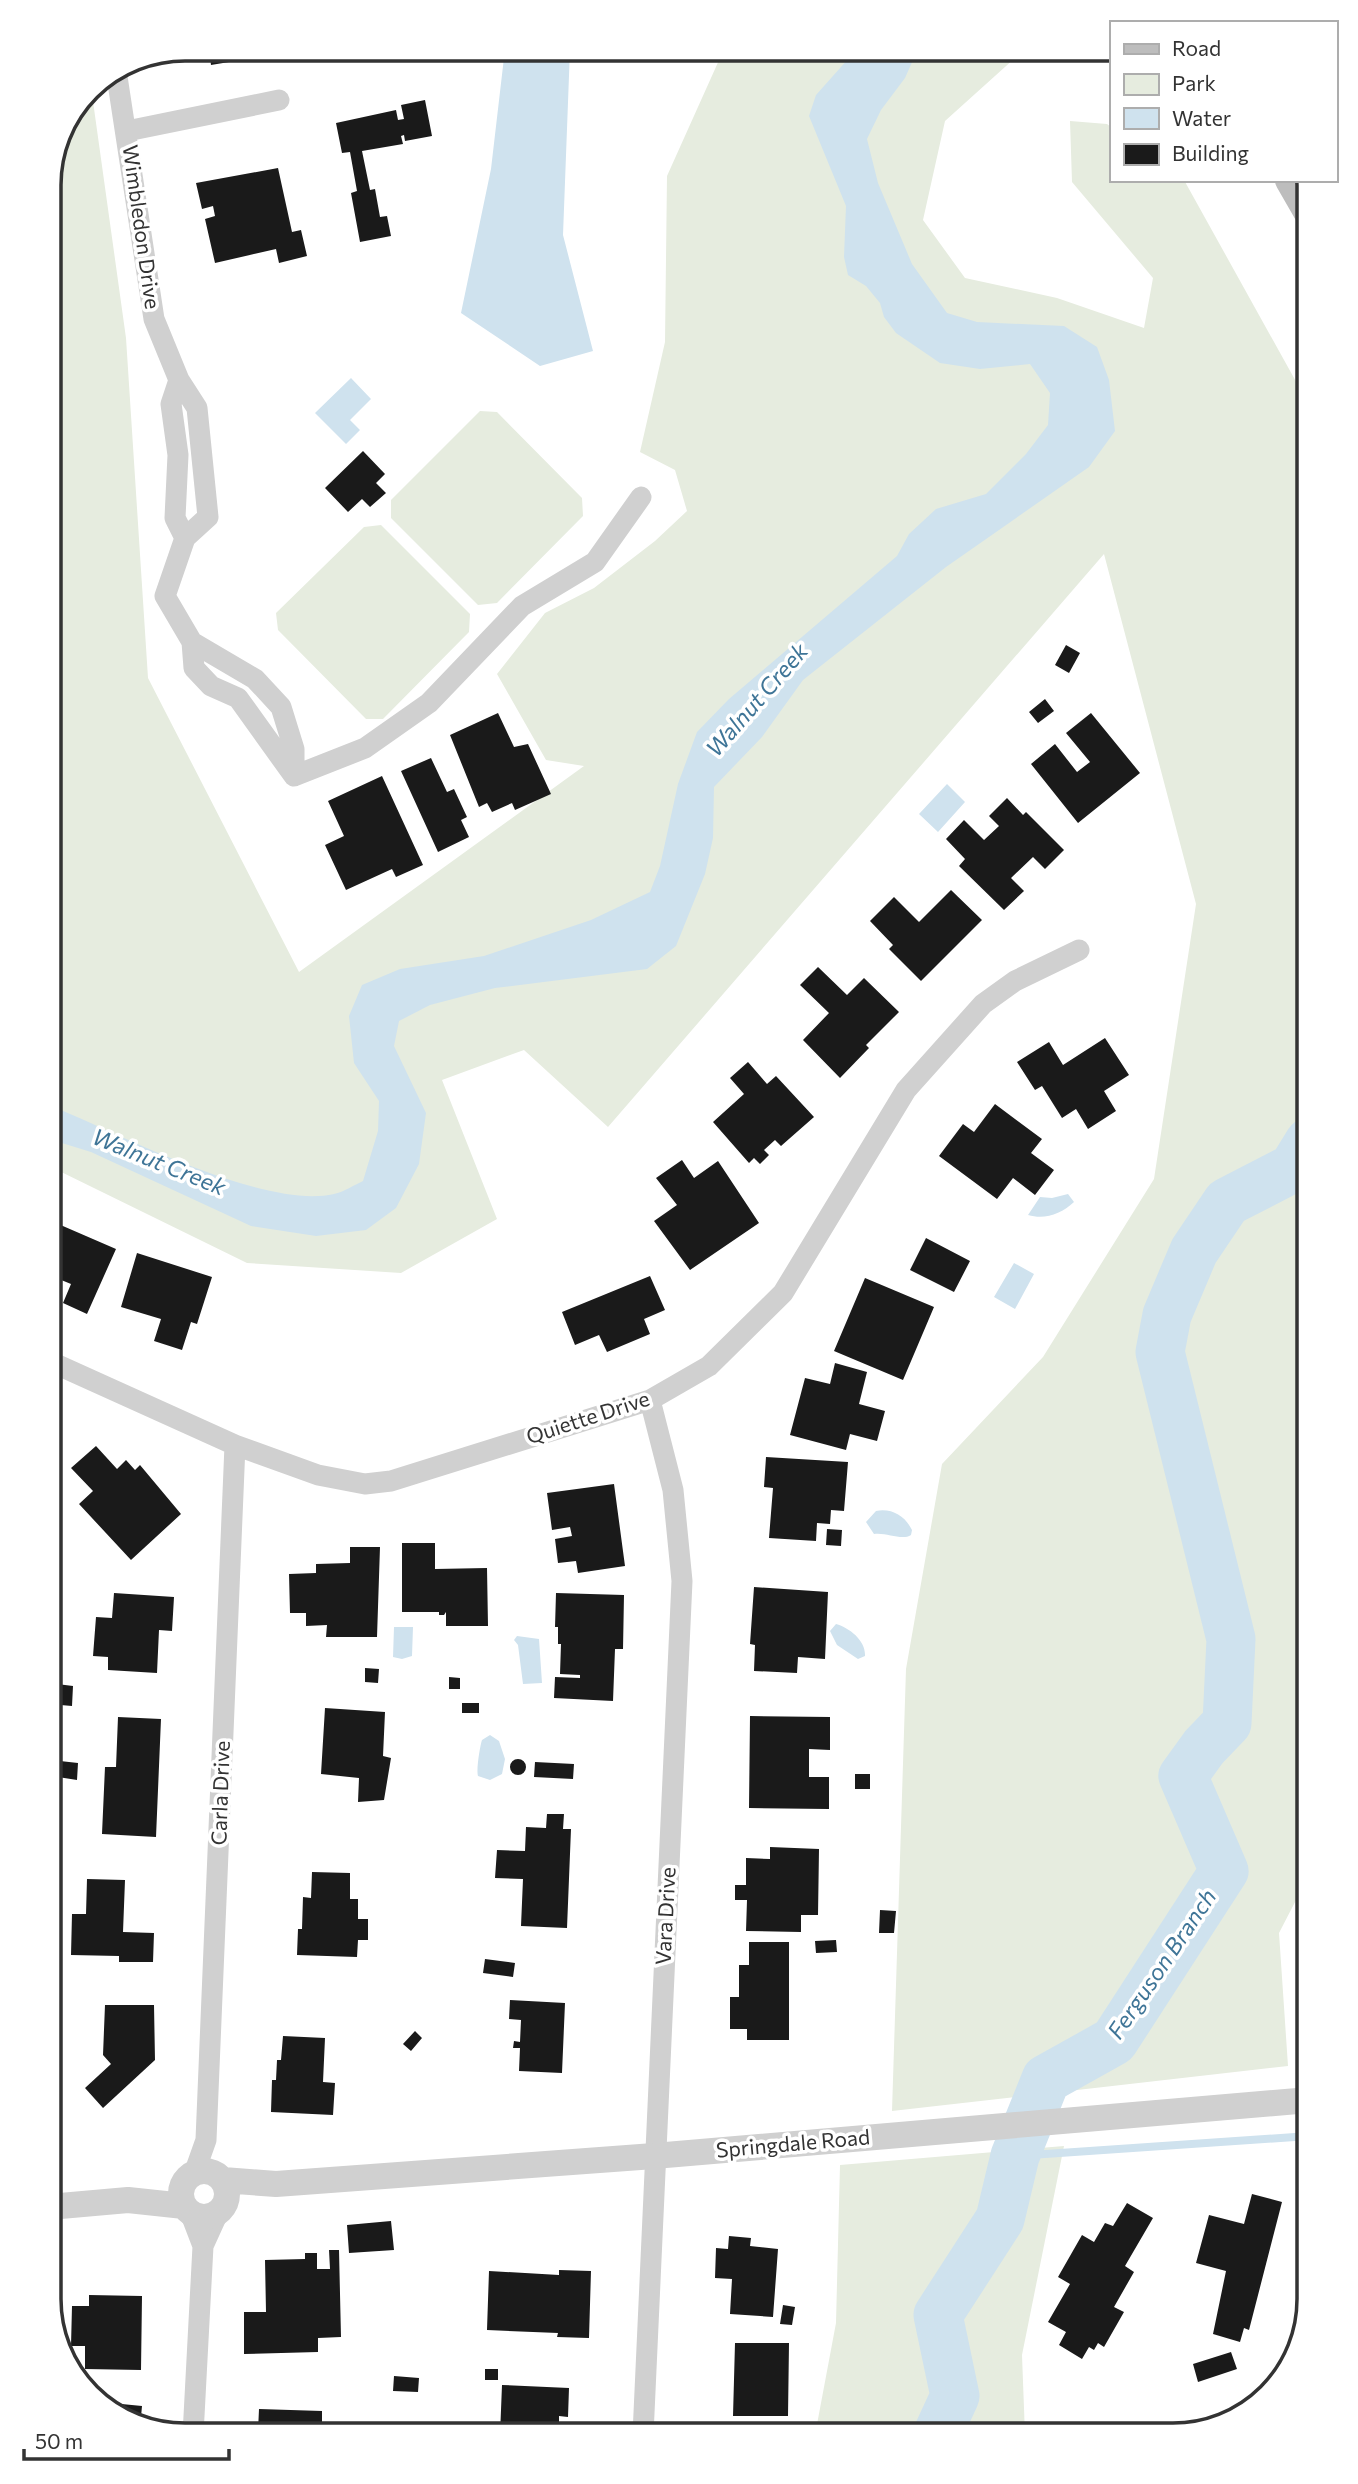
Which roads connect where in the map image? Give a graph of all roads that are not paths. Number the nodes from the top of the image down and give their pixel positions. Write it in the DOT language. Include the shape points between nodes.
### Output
graph roads {
  1 [pos="118,81"];
  2 [pos="279,100"];
  3 [pos="127,131"];
  4 [pos="179,380"];
  5 [pos="641,497"];
  6 [pos="185,538"];
  7 [pos="1079,950"];
  8 [pos="61,1367"];
  9 [pos="650,1400"];
  10 [pos="235,1445"];
  11 [pos="1297,2101"];
  12 [pos="654,2156"];
  13 [pos="205,2192"];
  14 [pos="61,2206"];
  15 [pos="195,2422"];
  16 [pos="643,2422"];
  1 -- 3 [label="street, Wimbledon Drive"];
  2 -- 3 [label="street"];
  3 -- 4 [label="street, Wimbledon Drive" via="155,319"];
  4 -- 6 [label="street" via="171,404 178,455 174,518"];
  4 -- 6 [label="street, Wimbledon Drive" via="197,408 208,517"];
  5 -- 6 [label="street, Wimbledon Drive" via="595,562 522,606 429,704 365,748 294,776 238,698 211,686 194,668 192,642 165,596"];
  7 -- 9 [label="street, Quiette Drive" via="1015,981 983,1004 906,1090 783,1293 709,1366"];
  8 -- 10 [label="street, Quiette Drive"];
  9 -- 10 [label="street, Quiette Drive" via="391,1481 365,1484 318,1475"];
  9 -- 12 [label="street, Vara Drive" via="673,1490 682,1581"];
  10 -- 13 [label="street, Carla Drive"];
  11 -- 12 [label="street, Springdale Road"];
  12 -- 13 [label="street, Springdale Road"];
  12 -- 16 [label="street, Vara Drive"];
  13 -- 14 [label="street, Springdale Road"];
  13 -- 15 [label="street"];
}
